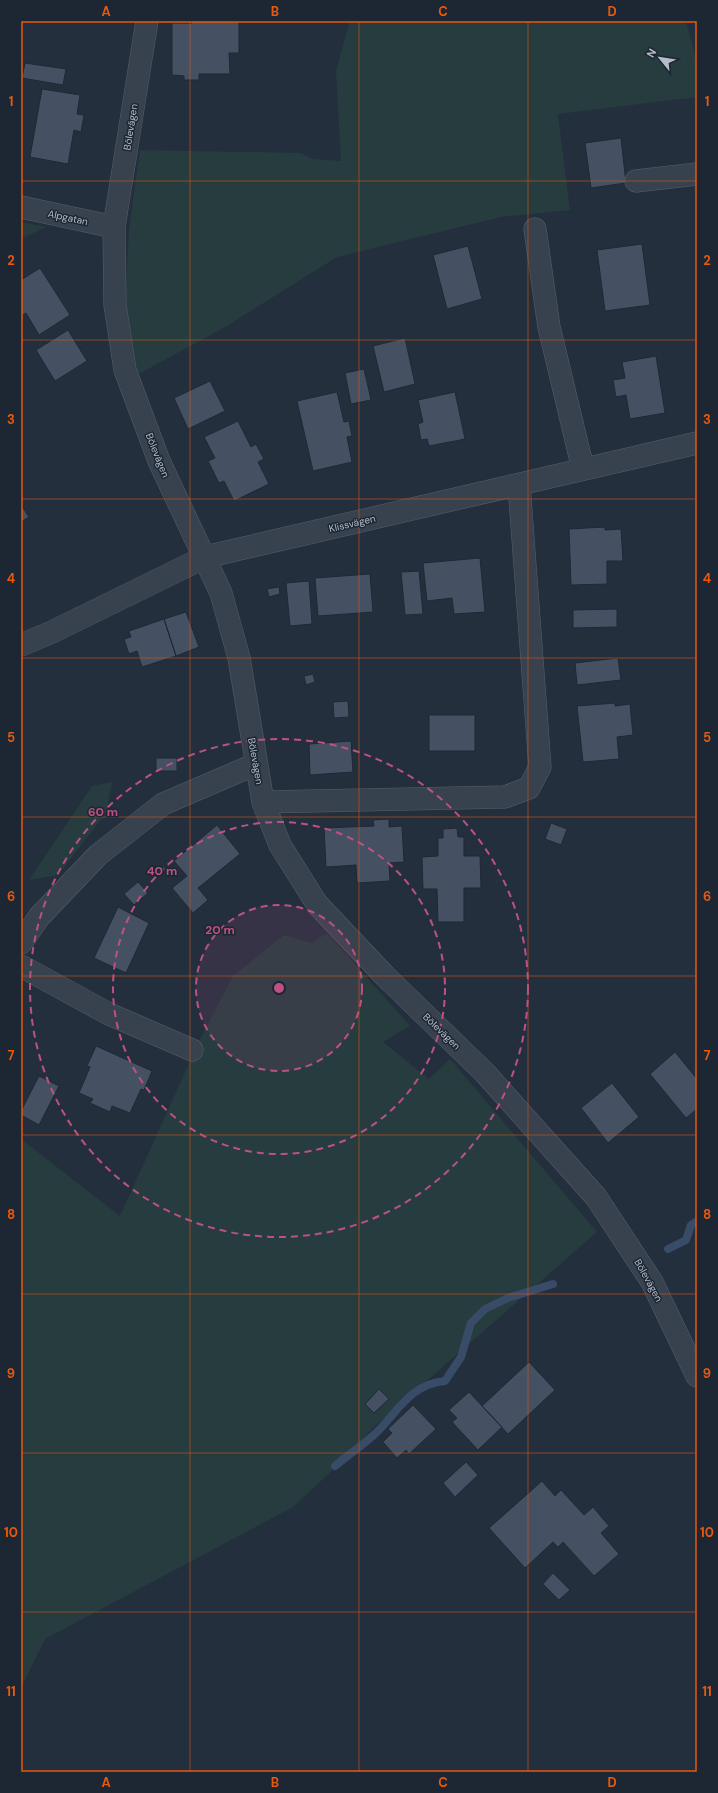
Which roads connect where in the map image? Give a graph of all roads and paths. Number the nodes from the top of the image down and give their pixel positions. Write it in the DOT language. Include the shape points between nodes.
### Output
graph roads {
  1 [pos="147,21"];
  2 [pos="696,21"];
  3 [pos="697,26"];
  4 [pos="697,174"];
  5 [pos="636,181"];
  6 [pos="21,207"];
  7 [pos="114,227"];
  8 [pos="535,229"];
  9 [pos="697,443"];
  10 [pos="583,469"];
  11 [pos="518,485"];
  12 [pos="205,556"];
  13 [pos="21,645"];
  14 [pos="256,764"];
  15 [pos="263,802"];
  16 [pos="21,943"];
  17 [pos="21,966"];
  18 [pos="192,1050"];
  19 [pos="697,1376"];
  1 -- 7 [label="street, Bölevägen"];
  2 -- 3 [label="path"];
  4 -- 5 [label="street"];
  6 -- 7 [label="street, Alpgatan"];
  7 -- 12 [label="street, Bölevägen" via="115,305 126,370 159,460"];
  8 -- 10 [label="street" via="549,327"];
  9 -- 10 [label="street, Klissvägen"];
  10 -- 11 [label="street, Klissvägen"];
  11 -- 12 [label="street, Klissvägen"];
  11 -- 15 [label="street" via="540,767 529,788 505,797"];
  12 -- 13 [label="street, Klissvägen"];
  12 -- 14 [label="street, Bölevägen" via="221,593 239,658"];
  14 -- 15 [label="street, Bölevägen"];
  14 -- 16 [label="street" via="163,804 98,855 39,917"];
  15 -- 19 [label="street, Bölevägen" via="280,845 317,904 385,976 485,1073 596,1197 652,1282"];
  17 -- 18 [label="street" via="109,1014"];
}
